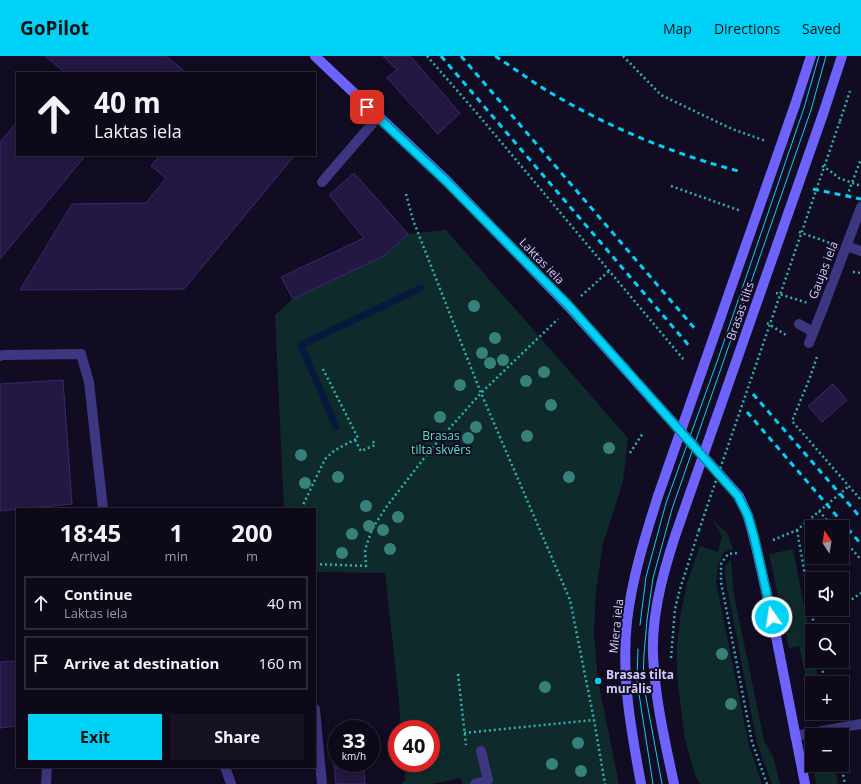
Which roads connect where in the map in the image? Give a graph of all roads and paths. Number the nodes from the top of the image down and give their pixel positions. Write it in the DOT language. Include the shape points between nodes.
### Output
graph roads {
  1 [pos="315,56"];
  2 [pos="426,56"];
  3 [pos="623,56"];
  4 [pos="811,56"];
  5 [pos="842,56"];
  6 [pos="378,117"];
  7 [pos="840,121"];
  8 [pos="761,139"];
  9 [pos="861,159"];
  10 [pos="322,182"];
  11 [pos="406,194"];
  12 [pos="847,196"];
  13 [pos="861,207"];
  14 [pos="846,246"];
  15 [pos="861,251"];
  16 [pos="609,271"];
  17 [pos="570,307"];
  18 [pos="799,324"];
  19 [pos="813,332"];
  20 [pos="808,343"];
  21 [pos="819,353"];
  22 [pos="0,356"];
  23 [pos="684,360"];
  24 [pos="323,369"];
  25 [pos="481,393"];
  26 [pos="643,433"];
  27 [pos="355,440"];
  28 [pos="373,441"];
  29 [pos="630,453"];
  30 [pos="849,486"];
  31 [pos="658,496"];
  32 [pos="861,500"];
  33 [pos="103,508"];
  34 [pos="303,508"];
  35 [pos="819,510"];
  36 [pos="808,520"];
  37 [pos="827,520"];
  38 [pos="805,523"];
  39 [pos="797,530"];
  40 [pos="773,540"];
  41 [pos="849,545"];
  42 [pos="737,553"];
  43 [pos="861,560"];
  44 [pos="316,564"];
  45 [pos="805,574"];
  46 [pos="861,593"];
  47 [pos="849,600"];
  48 [pos="671,661"];
  49 [pos="458,674"];
  50 [pos="316,720"];
  51 [pos="594,720"];
  52 [pos="861,724"];
  53 [pos="464,733"];
  54 [pos="795,736"];
  55 [pos="481,751"];
  56 [pos="48,768"];
  57 [pos="225,768"];
  58 [pos="842,772"];
  59 [pos="46,784"];
  60 [pos="231,784"];
  61 [pos="322,784"];
  62 [pos="475,784"];
  63 [pos="605,784"];
  64 [pos="641,784"];
  65 [pos="674,784"];
  66 [pos="767,784"];
  67 [pos="805,784"];
  68 [pos="845,784"];
  1 -- 6 [label="street, Laktas iela"];
  2 -- 16 [label="path"];
  3 -- 8 [label="path" via="661,95 732,129"];
  4 -- 31 [label="street, Brasas tilts, bridge"];
  5 -- 65 [label="street, Brasas tilts, bridge" via="672,543 660,590 655,616 653,654 656,692"];
  6 -- 10 [label="street"];
  6 -- 17 [label="street, Laktas iela" via="446,181"];
  7 -- 48 [label="path, bridge" via="680,589 675,609"];
  9 -- 12 [label="path"];
  11 -- 25 [label="path" via="413,220"];
  13 -- 14 [label="street, Gaujas iela"];
  14 -- 15 [label="street"];
  14 -- 19 [label="street, Gaujas iela"];
  16 -- 17 [label="path"];
  16 -- 23 [label="path"];
  17 -- 25 [label="path"];
  17 -- 54 [label="street, Laktas iela" via="738,496 748,516 756,546"];
  18 -- 19 [label="street"];
  19 -- 20 [label="street, Gaujas iela"];
  21 -- 30 [label="path" via="792,421"];
  22 -- 33 [label="street" via="81,354 89,382"];
  24 -- 27 [label="path" via="358,438"];
  25 -- 44 [label="path" via="432,448 387,506 372,529 365,550 366,566"];
  25 -- 51 [label="path" via="570,600"];
  26 -- 29 [label="path"];
  27 -- 28 [label="path" via="361,451 375,445"];
  27 -- 34 [label="path" via="335,450 326,459"];
  30 -- 32 [label="path"];
  30 -- 35 [label="path"];
  31 -- 64 [label="street, Miera iela" via="641,549 627,621 626,686"];
  35 -- 36 [label="path"];
  35 -- 37 [label="path"];
  38 -- 39 [label="path"];
  39 -- 40 [label="path"];
  39 -- 45 [label="path"];
  41 -- 43 [label="path"];
  42 -- 66 [label="path" via="728,554 721,564 721,582 752,742"];
  46 -- 47 [label="path"];
  49 -- 53 [label="path"];
  50 -- 61 [label="street"];
  51 -- 53 [label="path"];
  51 -- 63 [label="path"];
  52 -- 54 [label="street"];
  53 -- 55 [label="path" via="467,751"];
  54 -- 67 [label="street, Laktas iela"];
  55 -- 62 [label="street" via="488,780"];
  56 -- 59 [label="street"];
  57 -- 60 [label="street"];
  58 -- 68 [label="path"];
}
